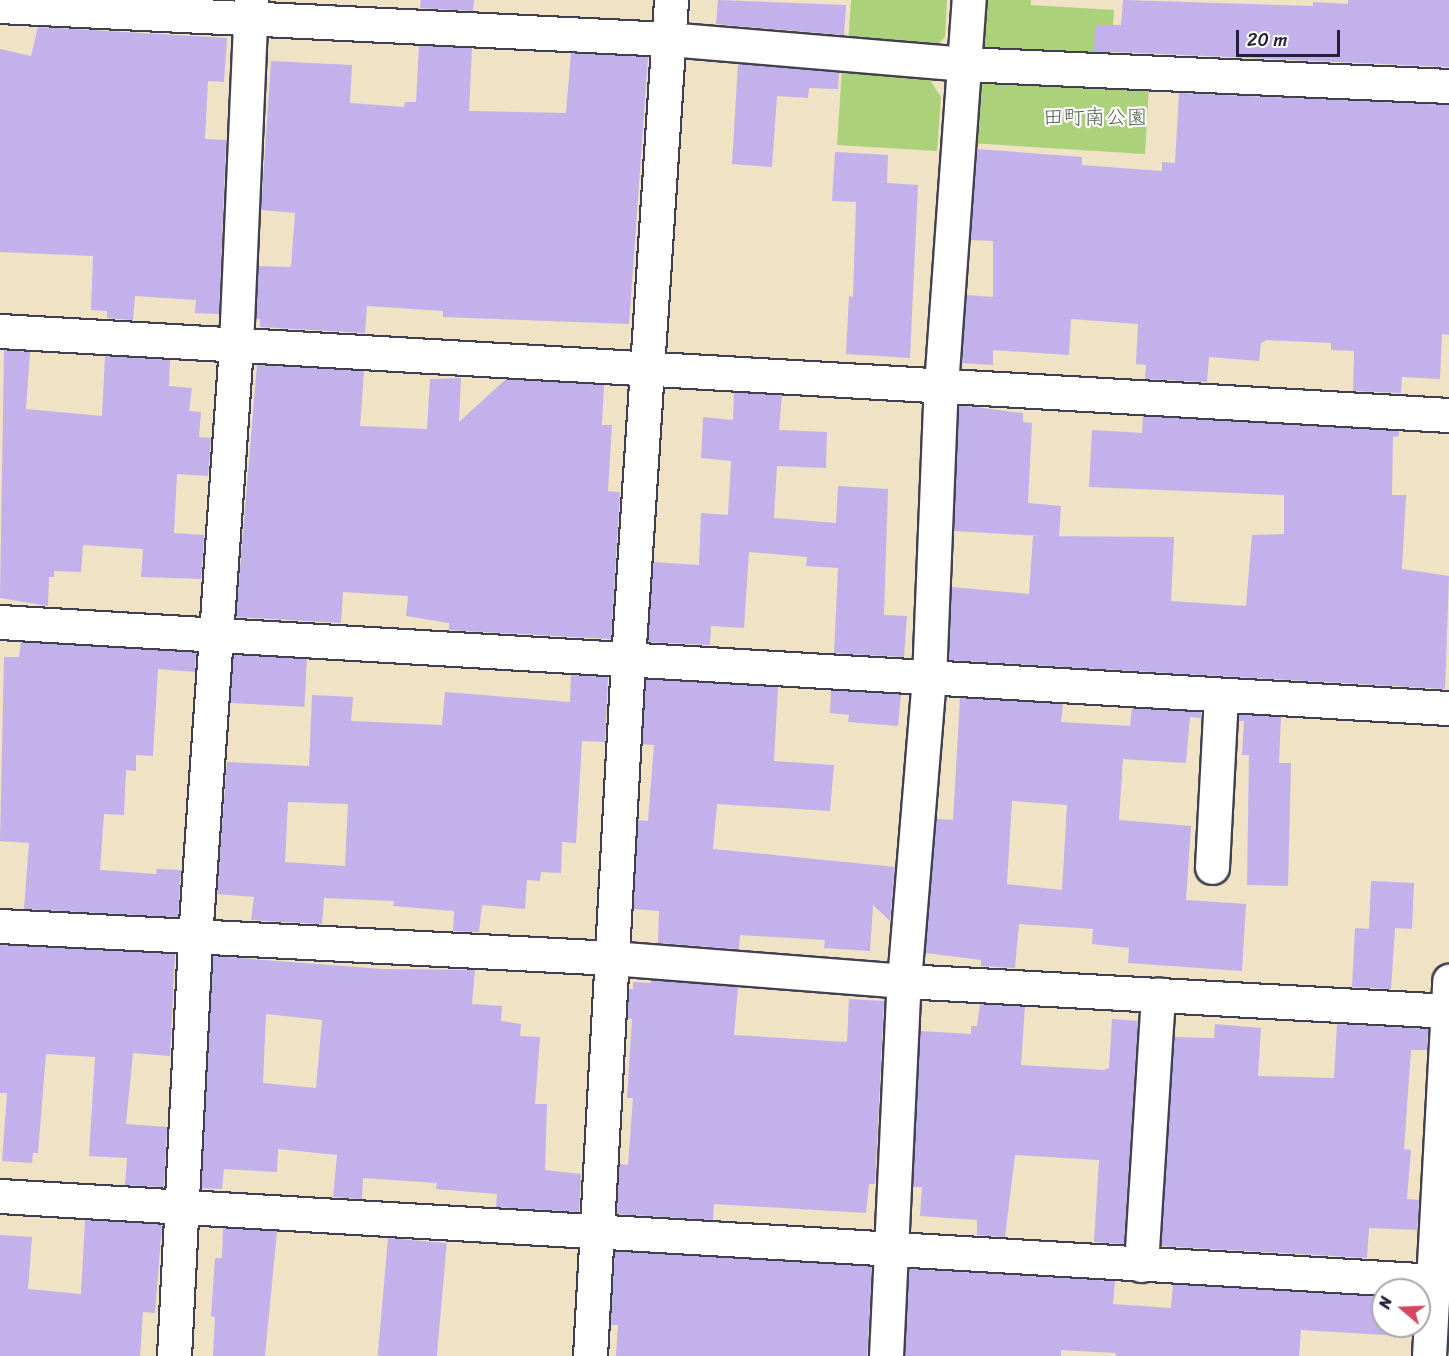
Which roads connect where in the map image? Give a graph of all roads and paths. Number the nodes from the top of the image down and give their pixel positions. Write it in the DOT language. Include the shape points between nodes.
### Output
graph roads {
  1 [pos="671,0"];
  2 [pos="969,0"];
  3 [pos="0,6"];
  4 [pos="251,9"];
  5 [pos="668,39"];
  6 [pos="964,63"];
  7 [pos="1449,86"];
  8 [pos="0,331"];
  9 [pos="236,345"];
  10 [pos="646,370"];
  11 [pos="941,387"];
  12 [pos="1449,415"];
  13 [pos="0,622"];
  14 [pos="218,634"];
  15 [pos="628,660"];
  16 [pos="929,679"];
  17 [pos="1221,695"];
  18 [pos="1449,708"];
  19 [pos="1212,867"];
  20 [pos="0,926"];
  21 [pos="195,938"];
  22 [pos="612,958"];
  23 [pos="904,981"];
  24 [pos="1158,995"];
  25 [pos="1448,1001"];
  26 [pos="0,1196"];
  27 [pos="182,1207"];
  28 [pos="597,1234"];
  29 [pos="892,1252"];
  30 [pos="1140,1265"];
  31 [pos="1433,1281"];
  32 [pos="174,1356"];
  33 [pos="590,1356"];
  34 [pos="886,1356"];
  35 [pos="1429,1356"];
  1 -- 5 [label="street"];
  2 -- 6 [label="street"];
  3 -- 4 [label="street"];
  4 -- 5 [label="street"];
  4 -- 9 [label="street"];
  5 -- 6 [label="street"];
  5 -- 10 [label="street"];
  6 -- 7 [label="street"];
  6 -- 11 [label="street"];
  8 -- 9 [label="street"];
  9 -- 10 [label="street"];
  9 -- 14 [label="street"];
  10 -- 11 [label="street"];
  10 -- 15 [label="street"];
  11 -- 12 [label="street"];
  11 -- 16 [label="street"];
  13 -- 14 [label="street"];
  14 -- 15 [label="street"];
  14 -- 21 [label="street"];
  15 -- 16 [label="street"];
  15 -- 22 [label="street"];
  16 -- 17 [label="street"];
  16 -- 23 [label="street"];
  17 -- 18 [label="street"];
  17 -- 19 [label="street"];
  20 -- 21 [label="street"];
  21 -- 22 [label="street"];
  21 -- 27 [label="street"];
  22 -- 23 [label="street"];
  22 -- 28 [label="street"];
  23 -- 24 [label="street"];
  23 -- 29 [label="street"];
  24 -- 25 [label="street"];
  24 -- 30 [label="street"];
  25 -- 31 [label="street"];
  26 -- 27 [label="street"];
  27 -- 28 [label="street"];
  27 -- 32 [label="street"];
  28 -- 29 [label="street"];
  28 -- 33 [label="street"];
  29 -- 30 [label="street"];
  29 -- 34 [label="street"];
  30 -- 31 [label="street"];
  31 -- 35 [label="street"];
}
